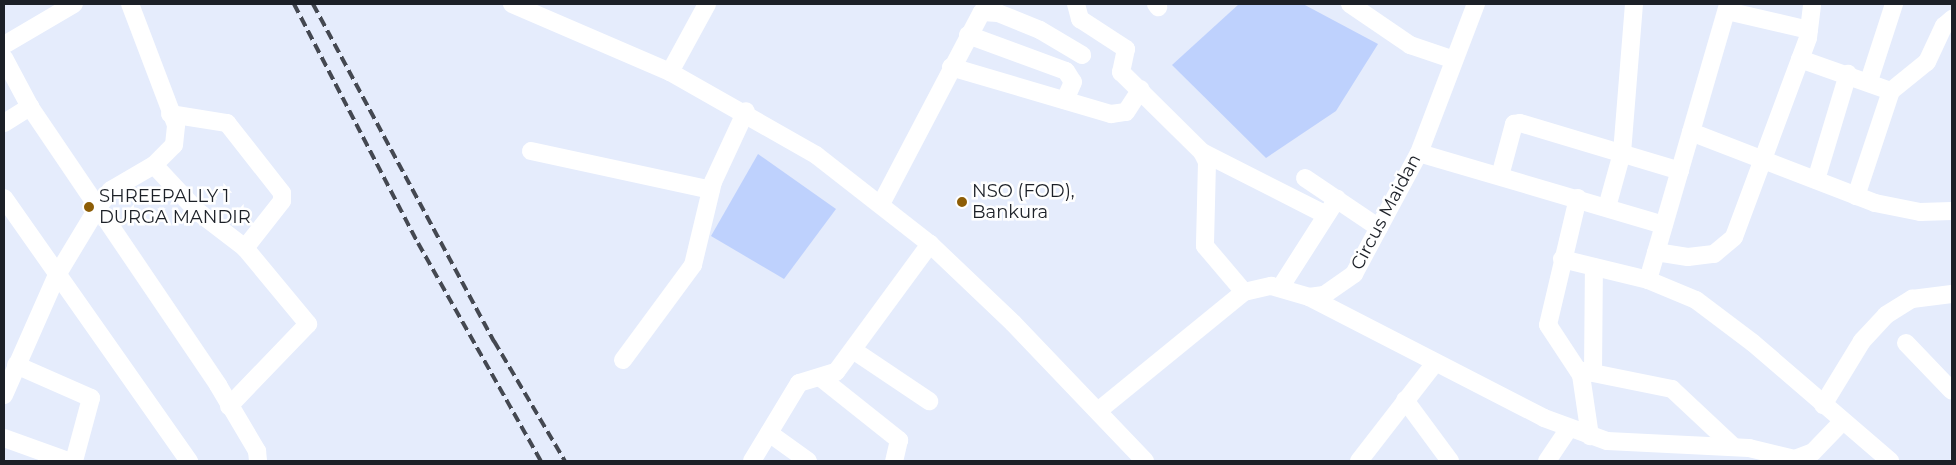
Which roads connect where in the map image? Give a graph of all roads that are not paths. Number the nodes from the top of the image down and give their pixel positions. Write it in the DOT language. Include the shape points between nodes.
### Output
graph roads {
  1 [pos="74,4"];
  2 [pos="130,4"];
  3 [pos="512,4"];
  4 [pos="708,4"];
  5 [pos="1076,4"];
  6 [pos="1350,4"];
  7 [pos="1476,4"];
  8 [pos="1634,4"];
  9 [pos="1812,4"];
  10 [pos="1894,4"];
  11 [pos="1728,7"];
  12 [pos="1952,19"];
  13 [pos="1809,30"];
  14 [pos="968,34"];
  15 [pos="4,44"];
  16 [pos="1082,55"];
  17 [pos="4,58"];
  18 [pos="1800,59"];
  19 [pos="1454,60"];
  20 [pos="951,67"];
  21 [pos="670,72"];
  22 [pos="1848,74"];
  23 [pos="1868,81"];
  24 [pos="1141,89"];
  25 [pos="1891,91"];
  26 [pos="1066,100"];
  27 [pos="30,107"];
  28 [pos="746,111"];
  29 [pos="170,114"];
  30 [pos="4,123"];
  31 [pos="1691,132"];
  32 [pos="531,151"];
  33 [pos="1202,152"];
  34 [pos="1419,153"];
  35 [pos="1622,153"];
  36 [pos="1761,159"];
  37 [pos="154,165"];
  38 [pos="1680,171"];
  39 [pos="1500,176"];
  40 [pos="1305,178"];
  41 [pos="1816,180"];
  42 [pos="712,190"];
  43 [pos="1856,196"];
  44 [pos="4,198"];
  45 [pos="1578,198"];
  46 [pos="1336,199"];
  47 [pos="881,204"];
  48 [pos="98,207"];
  49 [pos="1607,207"];
  50 [pos="1952,211"];
  51 [pos="1326,215"];
  52 [pos="1664,225"];
  53 [pos="1379,228"];
  54 [pos="930,244"];
  55 [pos="245,248"];
  56 [pos="1656,252"];
  57 [pos="1562,259"];
  58 [pos="1594,266"];
  59 [pos="57,275"];
  60 [pos="1648,280"];
  61 [pos="1280,288"];
  62 [pos="1244,292"];
  63 [pos="1952,294"];
  64 [pos="1309,297"];
  65 [pos="1906,343"];
  66 [pos="853,350"];
  67 [pos="623,360"];
  68 [pos="1434,363"];
  69 [pos="16,365"];
  70 [pos="1586,371"];
  71 [pos="821,378"];
  72 [pos="1952,391"];
  73 [pos="4,394"];
  74 [pos="1405,400"];
  75 [pos="929,401"];
  76 [pos="1822,405"];
  77 [pos="229,406"];
  78 [pos="1098,410"];
  79 [pos="1842,422"];
  80 [pos="1569,428"];
  81 [pos="769,433"];
  82 [pos="1590,436"];
  83 [pos="4,438"];
  84 [pos="1733,446"];
  85 [pos="68,461"];
  86 [pos="74,461"];
  87 [pos="189,461"];
  88 [pos="258,461"];
  89 [pos="752,461"];
  90 [pos="808,461"];
  91 [pos="894,461"];
  92 [pos="1145,461"];
  93 [pos="1359,461"];
  94 [pos="1450,461"];
  95 [pos="1547,461"];
  96 [pos="1890,461"];
  1 -- 15 [label="street"];
  2 -- 29 [label="street"];
  3 -- 21 [label="street"];
  4 -- 21 [label="street"];
  5 -- 24 [label="street" via="1080,19 1126,49 1121,72"];
  6 -- 19 [label="street" via="1410,45"];
  7 -- 19 [label="street, Circus Maidan"];
  8 -- 35 [label="street"];
  9 -- 13 [label="street"];
  10 -- 23 [label="street"];
  11 -- 13 [label="street"];
  11 -- 31 [label="street"];
  12 -- 25 [label="street" via="1944,26 1927,62"];
  13 -- 18 [label="street"];
  14 -- 16 [label="street" via="978,16 989,10 1040,30"];
  14 -- 20 [label="street"];
  14 -- 26 [label="street" via="1066,71 1073,82"];
  17 -- 27 [label="street"];
  18 -- 22 [label="street"];
  18 -- 36 [label="street"];
  19 -- 34 [label="street, Circus Maidan"];
  20 -- 26 [label="street"];
  20 -- 47 [label="street"];
  21 -- 28 [label="street"];
  22 -- 23 [label="street"];
  22 -- 41 [label="street"];
  23 -- 25 [label="street"];
  24 -- 26 [label="street" via="1126,112 1120,114"];
  24 -- 33 [label="street"];
  25 -- 43 [label="street" via="1893,96"];
  27 -- 30 [label="street"];
  27 -- 48 [label="street"];
  28 -- 42 [label="street"];
  28 -- 47 [label="street" via="816,155"];
  29 -- 37 [label="street" via="177,131 174,145"];
  29 -- 55 [label="street" via="227,123 282,193 282,201"];
  31 -- 36 [label="street"];
  31 -- 38 [label="street"];
  32 -- 42 [label="street"];
  33 -- 51 [label="street"];
  33 -- 62 [label="street" via="1208,169 1205,246"];
  34 -- 39 [label="street"];
  34 -- 53 [label="street, Circus Maidan"];
  35 -- 38 [label="street"];
  35 -- 39 [label="street" via="1520,123 1514,124"];
  35 -- 49 [label="street"];
  36 -- 41 [label="street"];
  36 -- 56 [label="street" via="1727,246 1714,254 1688,257"];
  37 -- 48 [label="street" via="111,190"];
  37 -- 55 [label="street" via="197,211"];
  38 -- 52 [label="street"];
  39 -- 45 [label="street"];
  40 -- 46 [label="street"];
  41 -- 43 [label="street"];
  42 -- 67 [label="street" via="693,265"];
  43 -- 50 [label="street" via="1895,208"];
  44 -- 59 [label="street"];
  45 -- 49 [label="street"];
  45 -- 57 [label="street"];
  46 -- 51 [label="street"];
  46 -- 53 [label="street"];
  47 -- 54 [label="street"];
  48 -- 59 [label="street"];
  48 -- 77 [label="street"];
  49 -- 52 [label="street"];
  51 -- 61 [label="street"];
  52 -- 56 [label="street"];
  53 -- 64 [label="street, Circus Maidan" via="1354,274 1341,287"];
  54 -- 66 [label="street"];
  54 -- 78 [label="street"];
  55 -- 77 [label="street" via="308,324"];
  56 -- 60 [label="street"];
  57 -- 58 [label="street"];
  57 -- 70 [label="street" via="1548,325"];
  58 -- 60 [label="street"];
  58 -- 70 [label="street"];
  59 -- 69 [label="street"];
  59 -- 87 [label="street"];
  60 -- 76 [label="street" via="1696,300"];
  61 -- 62 [label="street" via="1271,286"];
  61 -- 64 [label="street"];
  62 -- 78 [label="street"];
  63 -- 76 [label="street" via="1912,299 1886,315 1862,341"];
  64 -- 68 [label="street"];
  65 -- 72 [label="street"];
  66 -- 71 [label="street" via="836,372"];
  66 -- 75 [label="street"];
  68 -- 74 [label="street"];
  68 -- 80 [label="street"];
  69 -- 73 [label="street"];
  69 -- 86 [label="street" via="91,398"];
  70 -- 82 [label="street"];
  70 -- 84 [label="street" via="1678,392"];
  71 -- 81 [label="street" via="805,378 799,383"];
  71 -- 91 [label="street" via="899,440"];
  74 -- 93 [label="street"];
  74 -- 94 [label="street"];
  76 -- 79 [label="street"];
  77 -- 88 [label="street" via="257,452"];
  78 -- 92 [label="street"];
  79 -- 84 [label="street" via="1804,457"];
  79 -- 96 [label="street"];
  80 -- 82 [label="street"];
  80 -- 95 [label="street"];
  81 -- 89 [label="street"];
  81 -- 90 [label="street"];
  82 -- 84 [label="street" via="1624,444"];
  83 -- 85 [label="street"];
}
